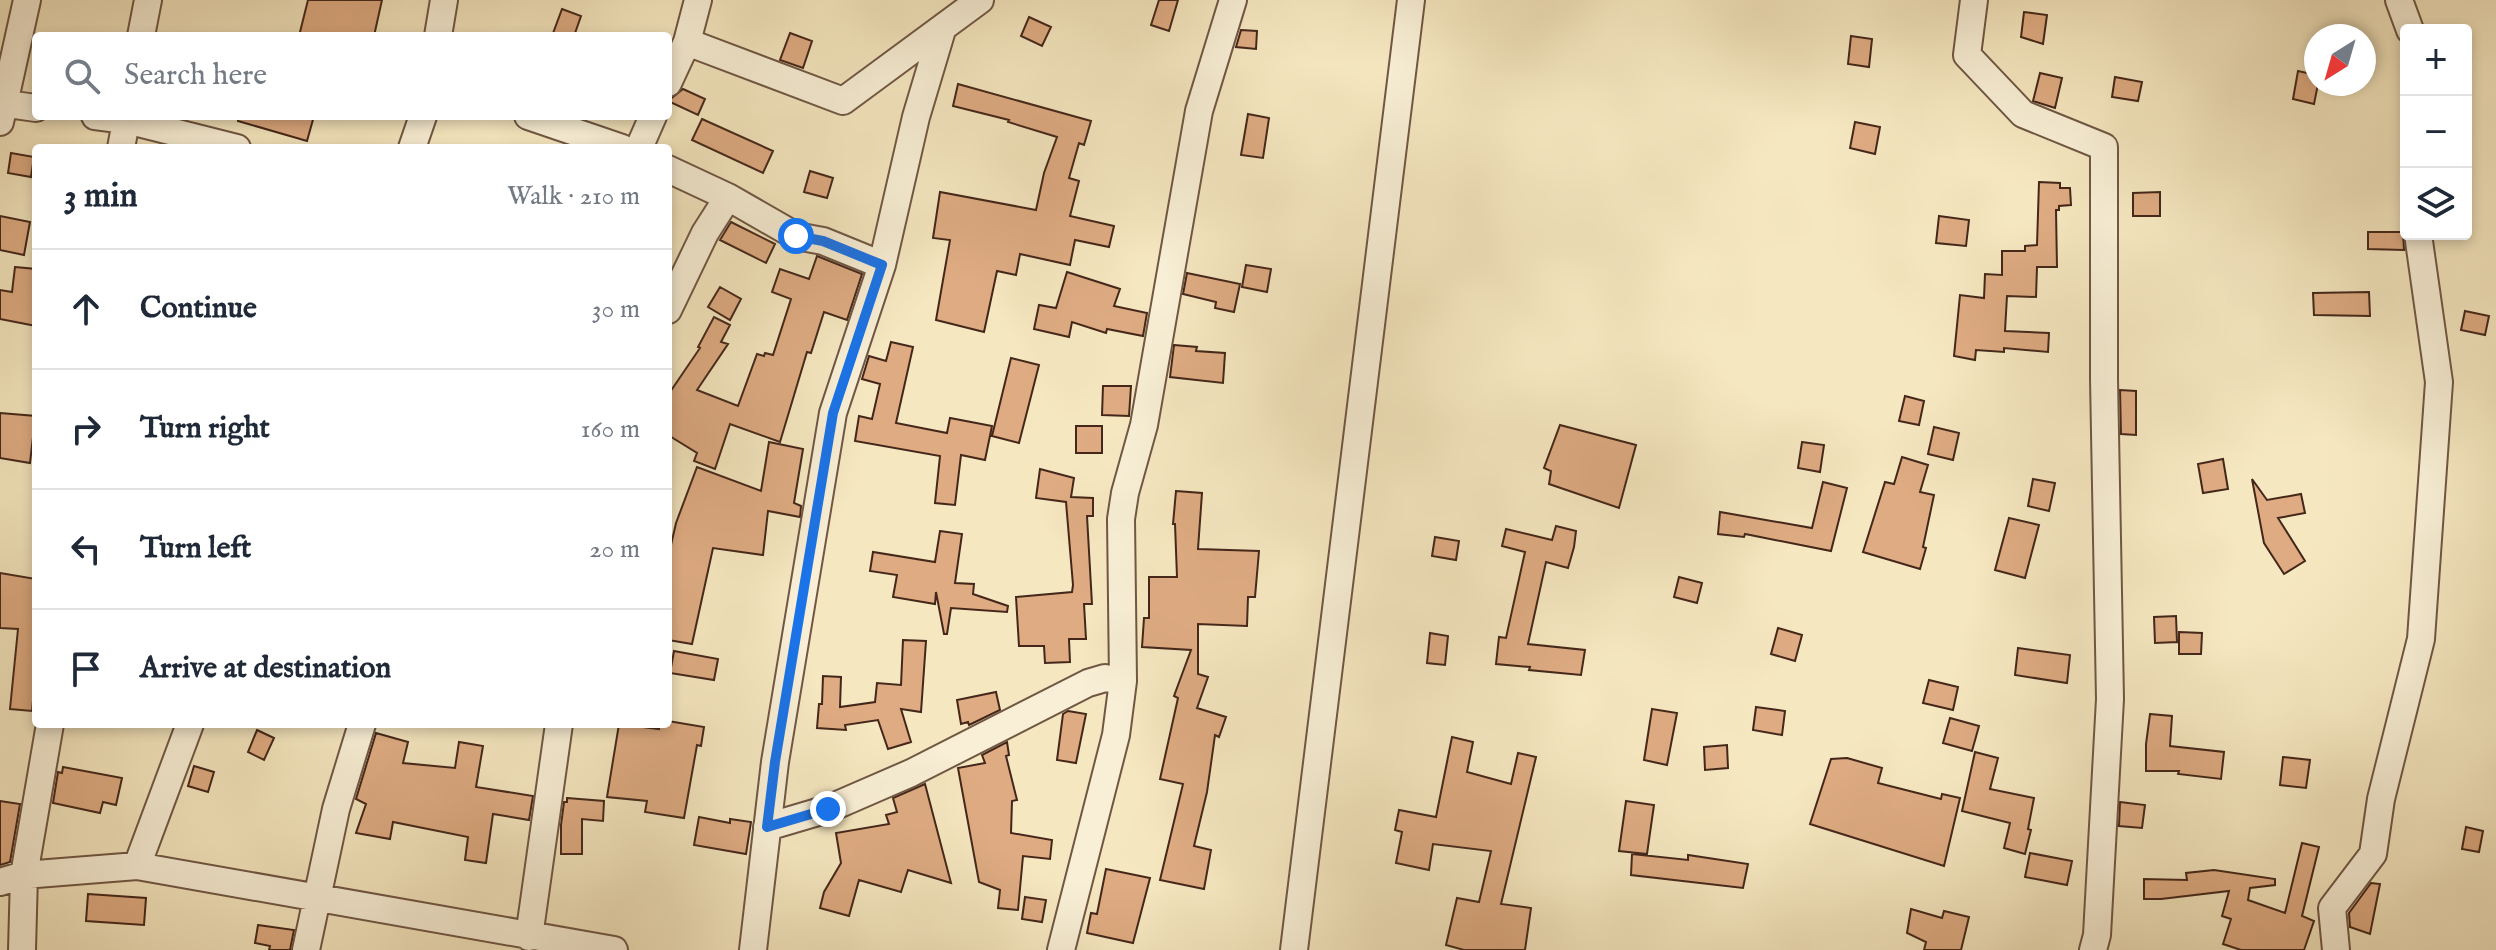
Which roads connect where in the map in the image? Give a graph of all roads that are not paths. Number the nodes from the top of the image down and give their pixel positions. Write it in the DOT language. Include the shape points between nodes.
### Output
graph roads {
  1 [pos="27,0"];
  2 [pos="148,0"];
  3 [pos="444,0"];
  4 [pos="698,0"];
  5 [pos="980,0"];
  6 [pos="1233,0"];
  7 [pos="1411,0"];
  8 [pos="1974,0"];
  9 [pos="2399,0"];
  10 [pos="2408,24"];
  11 [pos="942,30"];
  12 [pos="142,32"];
  13 [pos="439,32"];
  14 [pos="687,42"];
  15 [pos="672,74"];
  16 [pos="32,108"];
  17 [pos="2,110"];
  18 [pos="126,120"];
  19 [pos="133,120"];
  20 [pos="422,120"];
  21 [pos="539,120"];
  22 [pos="651,120"];
  23 [pos="122,144"];
  24 [pos="222,144"];
  25 [pos="413,144"];
  26 [pos="602,144"];
  27 [pos="641,144"];
  28 [pos="672,171"];
  29 [pos="728,197"];
  30 [pos="2419,240"];
  31 [pos="882,265"];
  32 [pos="672,302"];
  33 [pos="1123,681"];
  34 [pos="49,728"];
  35 [pos="189,728"];
  36 [pos="361,728"];
  37 [pos="558,728"];
  38 [pos="767,827"];
  39 [pos="137,866"];
  40 [pos="12,878"];
  41 [pos="316,898"];
  42 [pos="529,937"];
  43 [pos="22,950"];
  44 [pos="306,950"];
  45 [pos="614,950"];
  46 [pos="753,950"];
  47 [pos="1061,950"];
  48 [pos="1294,950"];
  49 [pos="2093,950"];
  50 [pos="2336,950"];
  1 -- 17 [label="street"];
  2 -- 12 [label="street"];
  3 -- 13 [label="street"];
  4 -- 14 [label="street"];
  5 -- 11 [label="street"];
  6 -- 33 [label="street" via="1199,111 1144,425 1125,493"];
  7 -- 48 [label="street"];
  8 -- 49 [label="street" via="1967,55 2023,114 2104,147 2110,699"];
  9 -- 10 [label="street"];
  11 -- 14 [label="street" via="843,101"];
  11 -- 31 [label="street"];
  14 -- 15 [label="street"];
  16 -- 17 [label="street"];
  18 -- 23 [label="street"];
  19 -- 24 [label="street"];
  20 -- 25 [label="street"];
  21 -- 26 [label="street"];
  22 -- 27 [label="street"];
  28 -- 29 [label="street"];
  29 -- 31 [label="street" via="796,236"];
  29 -- 32 [label="street"];
  30 -- 50 [label="street" via="2439,382 2421,639 2381,799 2373,854 2332,908"];
  31 -- 38 [label="street" via="833,413"];
  33 -- 38 [label="street" via="1105,678 1088,683 911,773 828,809"];
  33 -- 47 [label="street" via="1116,735"];
  34 -- 40 [label="street"];
  35 -- 39 [label="street"];
  36 -- 41 [label="street"];
  37 -- 42 [label="street"];
  38 -- 46 [label="street"];
  39 -- 40 [label="street"];
  39 -- 41 [label="street"];
  40 -- 43 [label="street"];
  41 -- 42 [label="street"];
  41 -- 44 [label="street"];
  42 -- 45 [label="street"];
}
